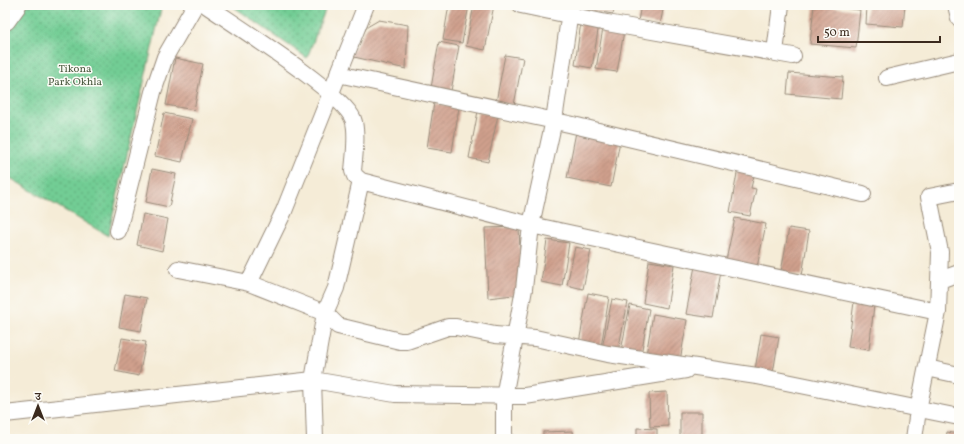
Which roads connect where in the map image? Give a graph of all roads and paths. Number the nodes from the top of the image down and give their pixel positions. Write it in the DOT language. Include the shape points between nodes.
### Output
graph roads {
  1 [pos="15,5"];
  2 [pos="195,5"];
  3 [pos="206,5"];
  4 [pos="366,5"];
  5 [pos="521,5"];
  6 [pos="781,5"];
  7 [pos="956,5"];
  8 [pos="570,10"];
  9 [pos="959,18"];
  10 [pos="5,19"];
  11 [pos="775,52"];
  12 [pos="793,56"];
  13 [pos="959,61"];
  14 [pos="338,74"];
  15 [pos="887,78"];
  16 [pos="330,94"];
  17 [pos="554,120"];
  18 [pos="361,181"];
  19 [pos="959,190"];
  20 [pos="863,194"];
  21 [pos="531,225"];
  22 [pos="118,231"];
  23 [pos="178,269"];
  24 [pos="959,273"];
  25 [pos="940,280"];
  26 [pos="249,283"];
  27 [pos="938,312"];
  28 [pos="325,314"];
  29 [pos="515,337"];
  30 [pos="702,368"];
  31 [pos="927,368"];
  32 [pos="959,375"];
  33 [pos="313,380"];
  34 [pos="504,397"];
  35 [pos="918,410"];
  36 [pos="5,414"];
  37 [pos="959,417"];
  38 [pos="315,439"];
  39 [pos="504,439"];
  40 [pos="914,439"];
  1 -- 10 [label="street"];
  2 -- 22 [label="street" via="165,57 153,92"];
  3 -- 16 [label="street"];
  4 -- 14 [label="street"];
  5 -- 8 [label="street"];
  6 -- 11 [label="street"];
  7 -- 9 [label="street"];
  8 -- 11 [label="street"];
  8 -- 17 [label="street"];
  11 -- 12 [label="street"];
  13 -- 15 [label="street"];
  14 -- 16 [label="street"];
  14 -- 17 [label="street"];
  16 -- 18 [label="street" via="346,108 354,121 353,171"];
  16 -- 26 [label="street" via="284,211"];
  17 -- 20 [label="street"];
  17 -- 21 [label="street"];
  18 -- 21 [label="street"];
  18 -- 28 [label="street" via="336,288"];
  19 -- 25 [label="street" via="929,197 940,252"];
  21 -- 27 [label="street"];
  21 -- 29 [label="street" via="524,289"];
  23 -- 26 [label="street"];
  24 -- 25 [label="street"];
  25 -- 27 [label="street"];
  26 -- 28 [label="street"];
  27 -- 31 [label="street"];
  28 -- 29 [label="street" via="338,326 400,341 448,327"];
  28 -- 33 [label="street"];
  29 -- 30 [label="street" via="534,338 608,354"];
  29 -- 34 [label="street"];
  30 -- 34 [label="street" via="525,396"];
  30 -- 35 [label="street" via="849,394"];
  31 -- 32 [label="street"];
  31 -- 35 [label="street"];
  33 -- 34 [label="street" via="396,394"];
  33 -- 36 [label="street"];
  33 -- 38 [label="street"];
  34 -- 39 [label="street"];
  35 -- 37 [label="street"];
  35 -- 40 [label="street"];
}
